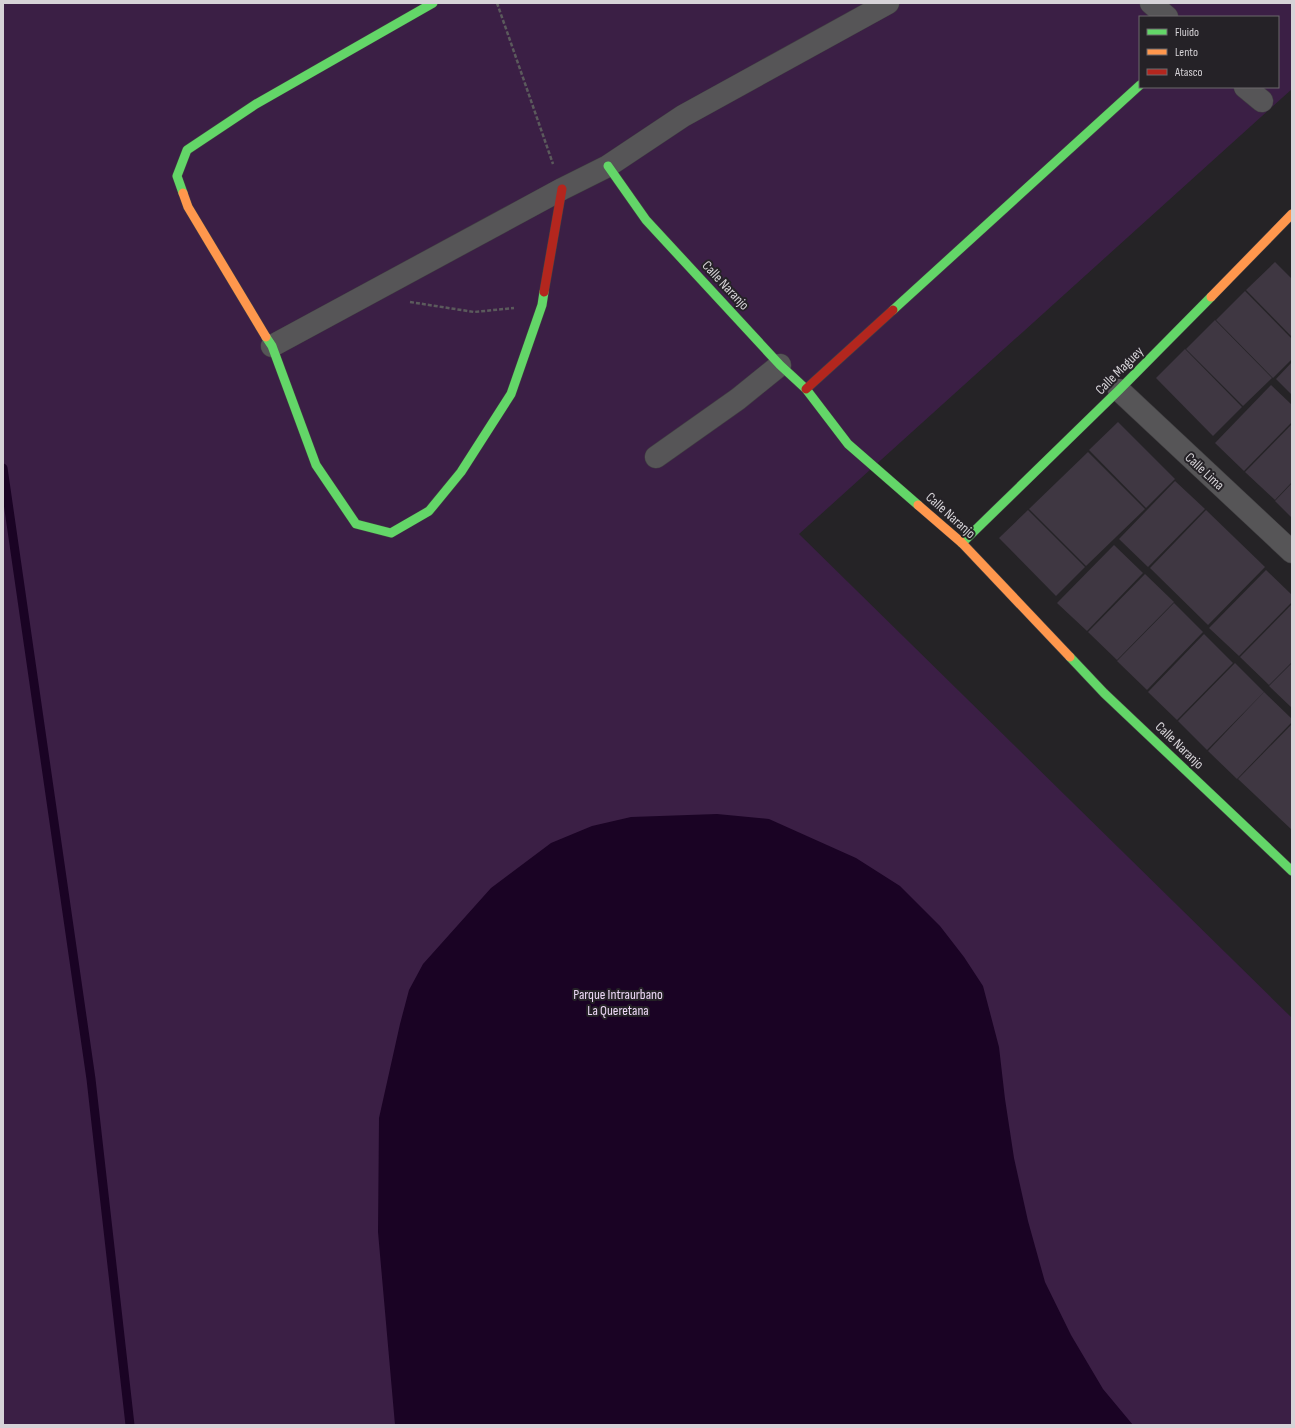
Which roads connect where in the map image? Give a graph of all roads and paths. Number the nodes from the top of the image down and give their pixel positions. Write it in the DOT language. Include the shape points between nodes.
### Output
graph roads {
  1 [pos="433,3"];
  2 [pos="497,3"];
  3 [pos="888,3"];
  4 [pos="1151,3"];
  5 [pos="1166,16"];
  6 [pos="1139,86"];
  7 [pos="1247,88"];
  8 [pos="1262,101"];
  9 [pos="608,166"];
  10 [pos="562,189"];
  11 [pos="1291,218"];
  12 [pos="368,295"];
  13 [pos="542,305"];
  14 [pos="272,346"];
  15 [pos="780,365"];
  16 [pos="806,389"];
  17 [pos="1119,390"];
  18 [pos="656,457"];
  19 [pos="962,543"];
  20 [pos="1292,552"];
  21 [pos="1292,871"];
  1 -- 14 [label="street" via="256,104 187,150 177,176 188,207"];
  2 -- 10 [label="path"];
  3 -- 9 [label="street" via="683,116"];
  4 -- 5 [label="street"];
  6 -- 16 [label="street"];
  7 -- 8 [label="street"];
  9 -- 10 [label="street"];
  9 -- 15 [label="street, Calle Naranjo" via="646,220"];
  10 -- 12 [label="street"];
  10 -- 13 [label="street"];
  11 -- 17 [label="street, Calle Maguey"];
  12 -- 13 [label="path" via="474,312"];
  12 -- 14 [label="street"];
  13 -- 14 [label="street" via="511,394 460,472 430,511 391,533 356,524 316,465"];
  15 -- 16 [label="street, Calle Naranjo"];
  15 -- 18 [label="street" via="738,399"];
  16 -- 19 [label="street, Calle Naranjo" via="848,444"];
  17 -- 19 [label="street, Calle Maguey"];
  17 -- 20 [label="street, Calle Lima"];
  19 -- 21 [label="street, Calle Naranjo" via="1104,693"];
}
